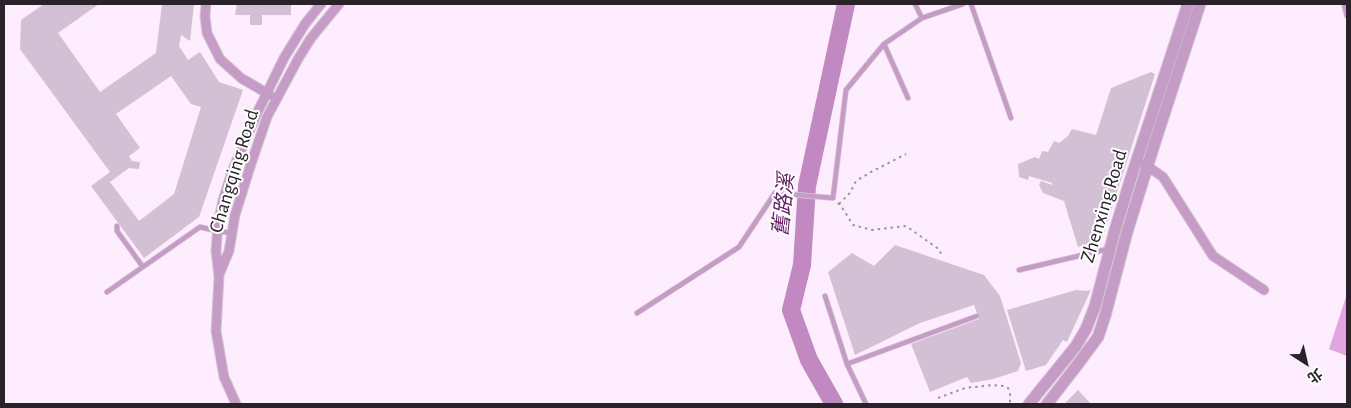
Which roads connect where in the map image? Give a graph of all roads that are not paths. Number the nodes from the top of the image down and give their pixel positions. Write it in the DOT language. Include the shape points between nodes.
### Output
graph roads {
  1 [pos="206,4"];
  2 [pos="320,4"];
  3 [pos="339,4"];
  4 [pos="915,4"];
  5 [pos="963,4"];
  6 [pos="970,4"];
  7 [pos="1188,4"];
  8 [pos="1200,4"];
  9 [pos="1344,4"];
  10 [pos="1347,16"];
  11 [pos="922,18"];
  12 [pos="884,44"];
  13 [pos="266,93"];
  14 [pos="277,98"];
  15 [pos="908,98"];
  16 [pos="1011,118"];
  17 [pos="1142,163"];
  18 [pos="117,226"];
  19 [pos="217,232"];
  20 [pos="231,233"];
  21 [pos="1116,250"];
  22 [pos="143,267"];
  23 [pos="1019,270"];
  24 [pos="219,276"];
  25 [pos="1264,290"];
  26 [pos="107,292"];
  27 [pos="825,296"];
  28 [pos="637,313"];
  29 [pos="977,316"];
  30 [pos="847,364"];
  31 [pos="236,404"];
  32 [pos="866,404"];
  33 [pos="1029,404"];
  34 [pos="1046,404"];
  1 -- 13 [label="street" via="207,33 220,59 241,78"];
  2 -- 13 [label="street, Changqing Road" via="284,58"];
  3 -- 14 [label="street, Changqing Road" via="311,38"];
  4 -- 11 [label="lane"];
  5 -- 11 [label="lane"];
  6 -- 16 [label="lane"];
  7 -- 17 [label="street, Zhenxing Road"];
  8 -- 17 [label="street, Zhenxing Road"];
  9 -- 10 [label="lane"];
  11 -- 12 [label="lane"];
  12 -- 15 [label="lane"];
  12 -- 28 [label="lane" via="846,90 833,198 775,193 739,247"];
  13 -- 14 [label="street"];
  13 -- 19 [label="street, Changqing Road" via="233,169"];
  14 -- 20 [label="street, Changqing Road" via="258,141"];
  17 -- 21 [label="street, Zhenxing Road"];
  17 -- 25 [label="street" via="1163,177 1213,256"];
  18 -- 22 [label="lane" via="117,231"];
  19 -- 20 [label="lane"];
  19 -- 22 [label="lane" via="200,227"];
  19 -- 24 [label="street, Changqing Road"];
  20 -- 24 [label="street, Changqing Road" via="229,251"];
  21 -- 23 [label="lane"];
  21 -- 33 [label="street, Zhenxing Road" via="1086,329"];
  21 -- 34 [label="street, Zhenxing Road" via="1105,316 1098,337"];
  22 -- 26 [label="lane"];
  24 -- 31 [label="street, Changqing Road" via="216,331 224,377"];
  27 -- 30 [label="lane"];
  29 -- 30 [label="lane"];
  30 -- 32 [label="lane"];
}
